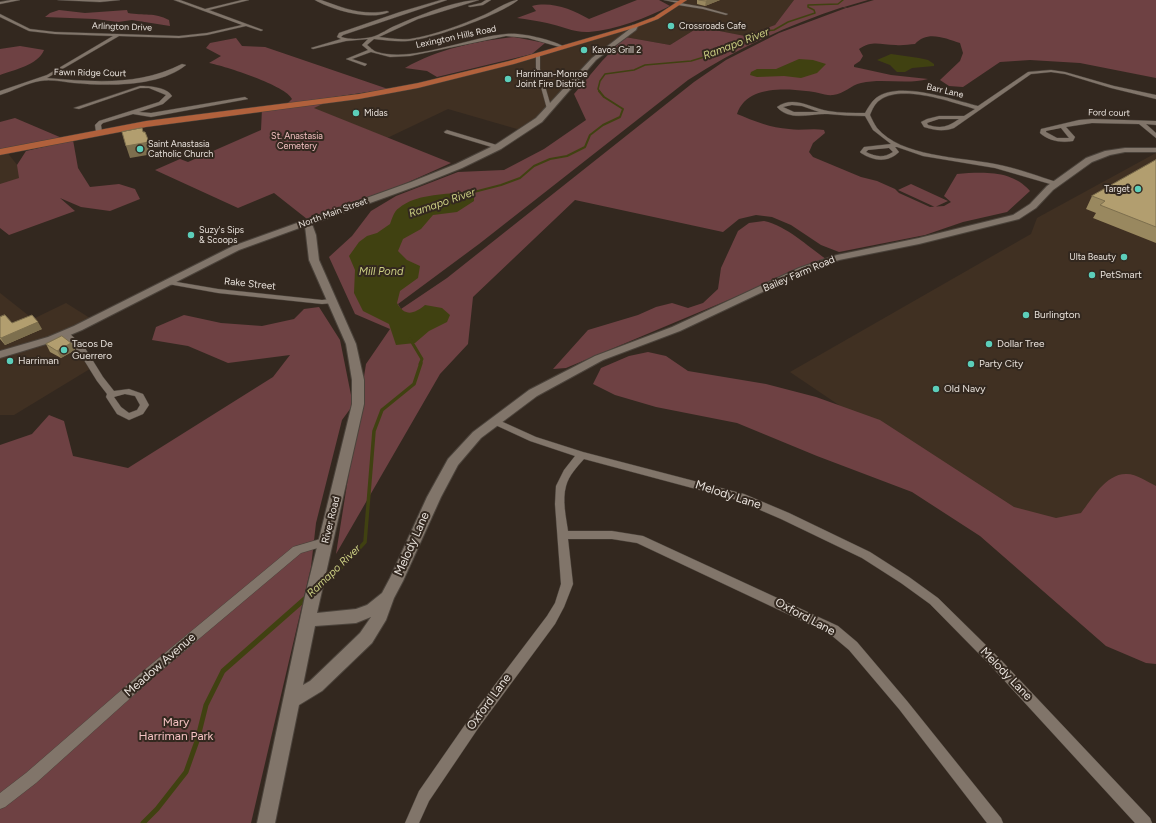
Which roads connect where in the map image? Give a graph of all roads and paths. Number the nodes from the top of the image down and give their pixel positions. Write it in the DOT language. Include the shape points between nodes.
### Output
graph roads {
  1 [pos="18,0"];
  2 [pos="60,0"];
  3 [pos="118,0"];
  4 [pos="176,0"];
  5 [pos="247,0"];
  6 [pos="317,0"];
  7 [pos="445,0"];
  8 [pos="456,0"];
  9 [pos="477,0"];
  10 [pos="488,0"];
  11 [pos="516,0"];
  12 [pos="666,0"];
  13 [pos="464,2"];
  14 [pos="681,2"];
  15 [pos="0,3"];
  16 [pos="205,10"];
  17 [pos="392,10"];
  18 [pos="439,10"];
  19 [pos="726,14"];
  20 [pos="0,15"];
  21 [pos="246,25"];
  22 [pos="635,26"];
  23 [pos="261,30"];
  24 [pos="118,35"];
  25 [pos="371,38"];
  26 [pos="344,40"];
  27 [pos="563,47"];
  28 [pos="313,48"];
  29 [pos="370,51"];
  30 [pos="538,55"];
  31 [pos="184,65"];
  32 [pos="365,65"];
  33 [pos="41,80"];
  34 [pos="0,93"];
  35 [pos="1156,97"];
  36 [pos="245,99"];
  37 [pos="77,108"];
  38 [pos="979,108"];
  39 [pos="550,109"];
  40 [pos="132,112"];
  41 [pos="826,112"];
  42 [pos="866,116"];
  43 [pos="964,118"];
  44 [pos="1141,123"];
  45 [pos="1156,123"];
  46 [pos="1062,126"];
  47 [pos="99,132"];
  48 [pos="448,132"];
  49 [pos="1156,136"];
  50 [pos="898,145"];
  51 [pos="891,146"];
  52 [pos="498,147"];
  53 [pos="1156,150"];
  54 [pos="0,152"];
  55 [pos="1054,186"];
  56 [pos="307,222"];
  57 [pos="168,282"];
  58 [pos="331,301"];
  59 [pos="65,334"];
  60 [pos="0,355"];
  61 [pos="112,394"];
  62 [pos="494,421"];
  63 [pos="582,455"];
  64 [pos="564,534"];
  65 [pos="325,548"];
  66 [pos="387,597"];
  67 [pos="308,620"];
  68 [pos="291,701"];
  69 [pos="0,802"];
  70 [pos="266,823"];
  71 [pos="412,823"];
  72 [pos="996,823"];
  73 [pos="1145,823"];
  1 -- 15 [label="street"];
  2 -- 3 [label="street"];
  4 -- 16 [label="street"];
  5 -- 16 [label="street"];
  6 -- 17 [label="street" via="360,14 370,15"];
  7 -- 26 [label="street" via="344,32 338,36"];
  8 -- 13 [label="street"];
  9 -- 13 [label="street, Lexington Hills Road"];
  10 -- 18 [label="street, Lexington Hills Road" via="476,5"];
  11 -- 25 [label="street, Lexington Hills Road" via="500,10 429,36 402,40"];
  12 -- 14 [label="street"];
  13 -- 18 [label="street, Lexington Hills Road"];
  14 -- 19 [label="street"];
  14 -- 22 [label="main road" via="656,18"];
  16 -- 21 [label="street"];
  18 -- 25 [label="street, Lexington Hills Road"];
  20 -- 24 [label="street, Arlington Drive" via="23,27 42,32"];
  21 -- 23 [label="street"];
  21 -- 24 [label="street, Arlington Drive" via="191,36"];
  22 -- 27 [label="main road"];
  22 -- 39 [label="street, North Main Street" via="628,35 594,59"];
  24 -- 33 [label="street"];
  25 -- 26 [label="street, Lexington Hills Road"];
  25 -- 29 [label="street" via="364,45"];
  26 -- 28 [label="street, Lexington Hills Road"];
  27 -- 29 [label="street, Lexington Hills Road" via="506,35 424,53 396,55"];
  27 -- 30 [label="main road"];
  29 -- 32 [label="street" via="348,60"];
  30 -- 39 [label="street" via="538,69"];
  30 -- 47 [label="main road" via="451,79 387,92"];
  31 -- 33 [label="street, Fawn Ridge Court" via="148,78 121,83"];
  33 -- 34 [label="street"];
  35 -- 38 [label="street" via="1064,73 1040,71 1018,80"];
  36 -- 40 [label="street" via="151,115"];
  37 -- 40 [label="street" via="140,87 150,88 169,96 161,103"];
  38 -- 42 [label="street, Barr Lane" via="927,95 900,93 880,98 873,103"];
  38 -- 43 [label="street"];
  39 -- 52 [label="street, North Main Street" via="524,131"];
  40 -- 47 [label="street" via="101,122 98,125"];
  41 -- 41 [label="street" via="808,105 784,104 780,107 788,113"];
  41 -- 42 [label="street"];
  42 -- 50 [label="street" via="876,131"];
  43 -- 43 [label="street" via="946,129 932,129 924,122 944,117"];
  44 -- 45 [label="street, Ford court"];
  44 -- 46 [label="street, Ford court" via="1092,121"];
  44 -- 49 [label="street"];
  46 -- 46 [label="street, Ford court" via="1072,137 1070,140 1049,138 1043,134 1043,130"];
  47 -- 54 [label="main road"];
  48 -- 52 [label="street"];
  50 -- 51 [label="street"];
  50 -- 55 [label="street" via="953,160 993,166 1000,172"];
  51 -- 51 [label="street" via="866,148 863,152 870,157 881,159 896,152"];
  52 -- 56 [label="street, North Main Street" via="446,171"];
  53 -- 55 [label="street, Bailey Farm Road" via="1108,153 1089,160"];
  55 -- 62 [label="street, Bailey Farm Road" via="1033,206 1016,217 912,243 837,258 802,270 676,329 599,358 568,373 533,393"];
  56 -- 57 [label="street, North Main Street" via="236,248"];
  56 -- 58 [label="street, River Road" via="310,227 314,260"];
  57 -- 58 [label="street, Rake Street" via="225,291"];
  57 -- 59 [label="street, North Main Street"];
  58 -- 65 [label="street, River Road" via="351,344 358,380 358,404"];
  59 -- 60 [label="street, North Main Street"];
  59 -- 61 [label="street" via="82,350"];
  62 -- 63 [label="street, Melody Lane" via="533,439"];
  62 -- 66 [label="street, Melody Lane" via="477,435 453,462 434,496"];
  63 -- 64 [label="street, Oxford Lane" via="567,473 561,486 560,504"];
  63 -- 73 [label="street, Melody Lane" via="740,497 866,555 905,580 934,601 995,662"];
  64 -- 71 [label="street, Oxford Lane" via="567,584 560,604 424,796"];
  64 -- 72 [label="street, Oxford Lane" via="612,535 640,539 834,630 853,646 903,705"];
  65 -- 67 [label="street, River Road"];
  65 -- 69 [label="street, Meadow Avenue" via="297,550"];
  66 -- 67 [label="street, Melody Lane" via="372,610 356,616"];
  66 -- 68 [label="street" via="381,615 366,638 316,686"];
  67 -- 68 [label="street, River Road"];
  68 -- 70 [label="street, River Road"];
}
